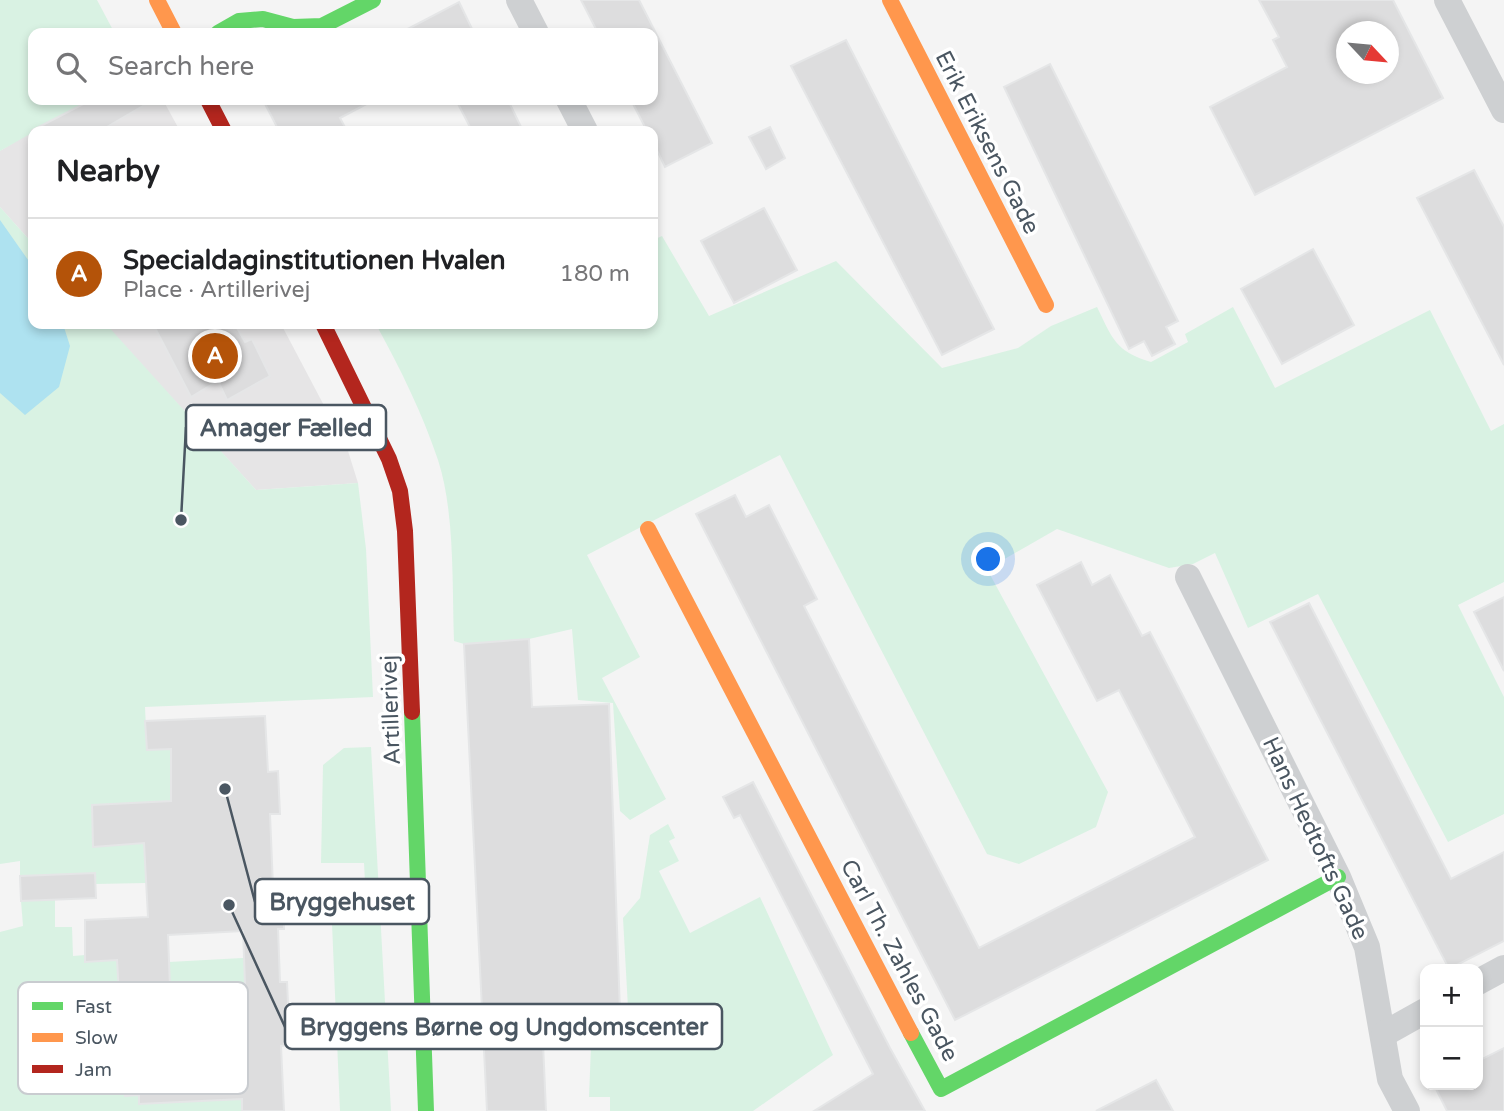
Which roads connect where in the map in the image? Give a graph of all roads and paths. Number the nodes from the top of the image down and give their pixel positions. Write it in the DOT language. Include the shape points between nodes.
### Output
graph roads {
  1 [pos="157,0"];
  2 [pos="373,0"];
  3 [pos="519,0"];
  4 [pos="890,0"];
  5 [pos="1447,0"];
  6 [pos="237,18"];
  7 [pos="171,28"];
  8 [pos="533,28"];
  9 [pos="211,105"];
  10 [pos="572,105"];
  11 [pos="1504,110"];
  12 [pos="221,126"];
  13 [pos="582,126"];
  14 [pos="1046,304"];
  15 [pos="326,329"];
  16 [pos="648,529"];
  17 [pos="1188,577"];
  18 [pos="1338,877"];
  19 [pos="1504,968"];
  20 [pos="1483,979"];
  21 [pos="1420,1014"];
  22 [pos="1384,1034"];
  23 [pos="426,1111"];
  24 [pos="1407,1111"];
  1 -- 7 [label="street"];
  2 -- 6 [label="street" via="322,26 293,27"];
  3 -- 8 [label="street"];
  4 -- 14 [label="street, Erik Eriksens Gade"];
  5 -- 11 [label="street"];
  9 -- 12 [label="street"];
  10 -- 13 [label="street"];
  15 -- 23 [label="street, Artillerivej" via="400,491"];
  16 -- 18 [label="street, Carl Th. Zahles Gade" via="941,1089"];
  17 -- 18 [label="street, Hans Hedtofts Gade"];
  18 -- 22 [label="street, Hans Hedtofts Gade" via="1367,947"];
  19 -- 20 [label="street"];
  21 -- 22 [label="street"];
  22 -- 24 [label="street, Hans Hedtofts Gade" via="1390,1079"];
}
